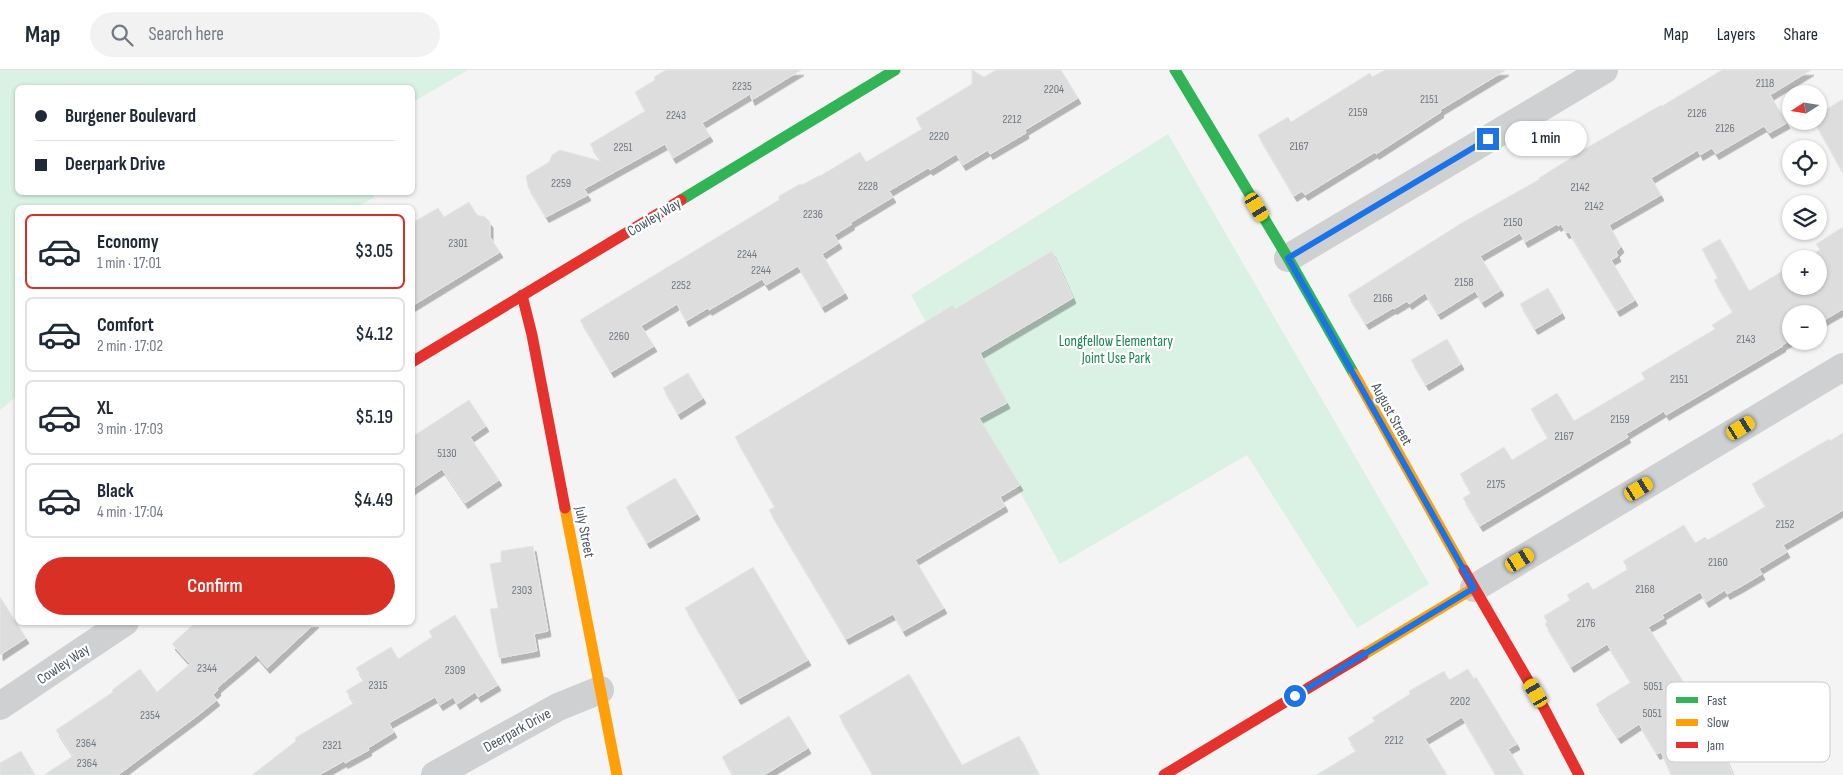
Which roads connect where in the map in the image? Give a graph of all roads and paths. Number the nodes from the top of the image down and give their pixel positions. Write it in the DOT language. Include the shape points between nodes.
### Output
graph roads {
  1 [pos="896,70"];
  2 [pos="1175,70"];
  3 [pos="1604,70"];
  4 [pos="1288,258"];
  5 [pos="522,295"];
  6 [pos="415,360"];
  7 [pos="1843,366"];
  8 [pos="1474,588"];
  9 [pos="121,625"];
  10 [pos="600,690"];
  11 [pos="0,706"];
  12 [pos="435,775"];
  13 [pos="617,775"];
  14 [pos="1164,775"];
  15 [pos="1578,775"];
  1 -- 5 [label="street, Cowley Way"];
  2 -- 4 [label="street, August Street"];
  3 -- 4 [label="street"];
  4 -- 8 [label="street, August Street"];
  5 -- 6 [label="street, Cowley Way"];
  5 -- 10 [label="street, July Street"];
  7 -- 8 [label="street"];
  8 -- 14 [label="street"];
  8 -- 15 [label="street, August Street" via="1544,708"];
  9 -- 11 [label="street, Cowley Way"];
  10 -- 12 [label="street, Deerpark Drive" via="558,707"];
  10 -- 13 [label="street, July Street"];
}
